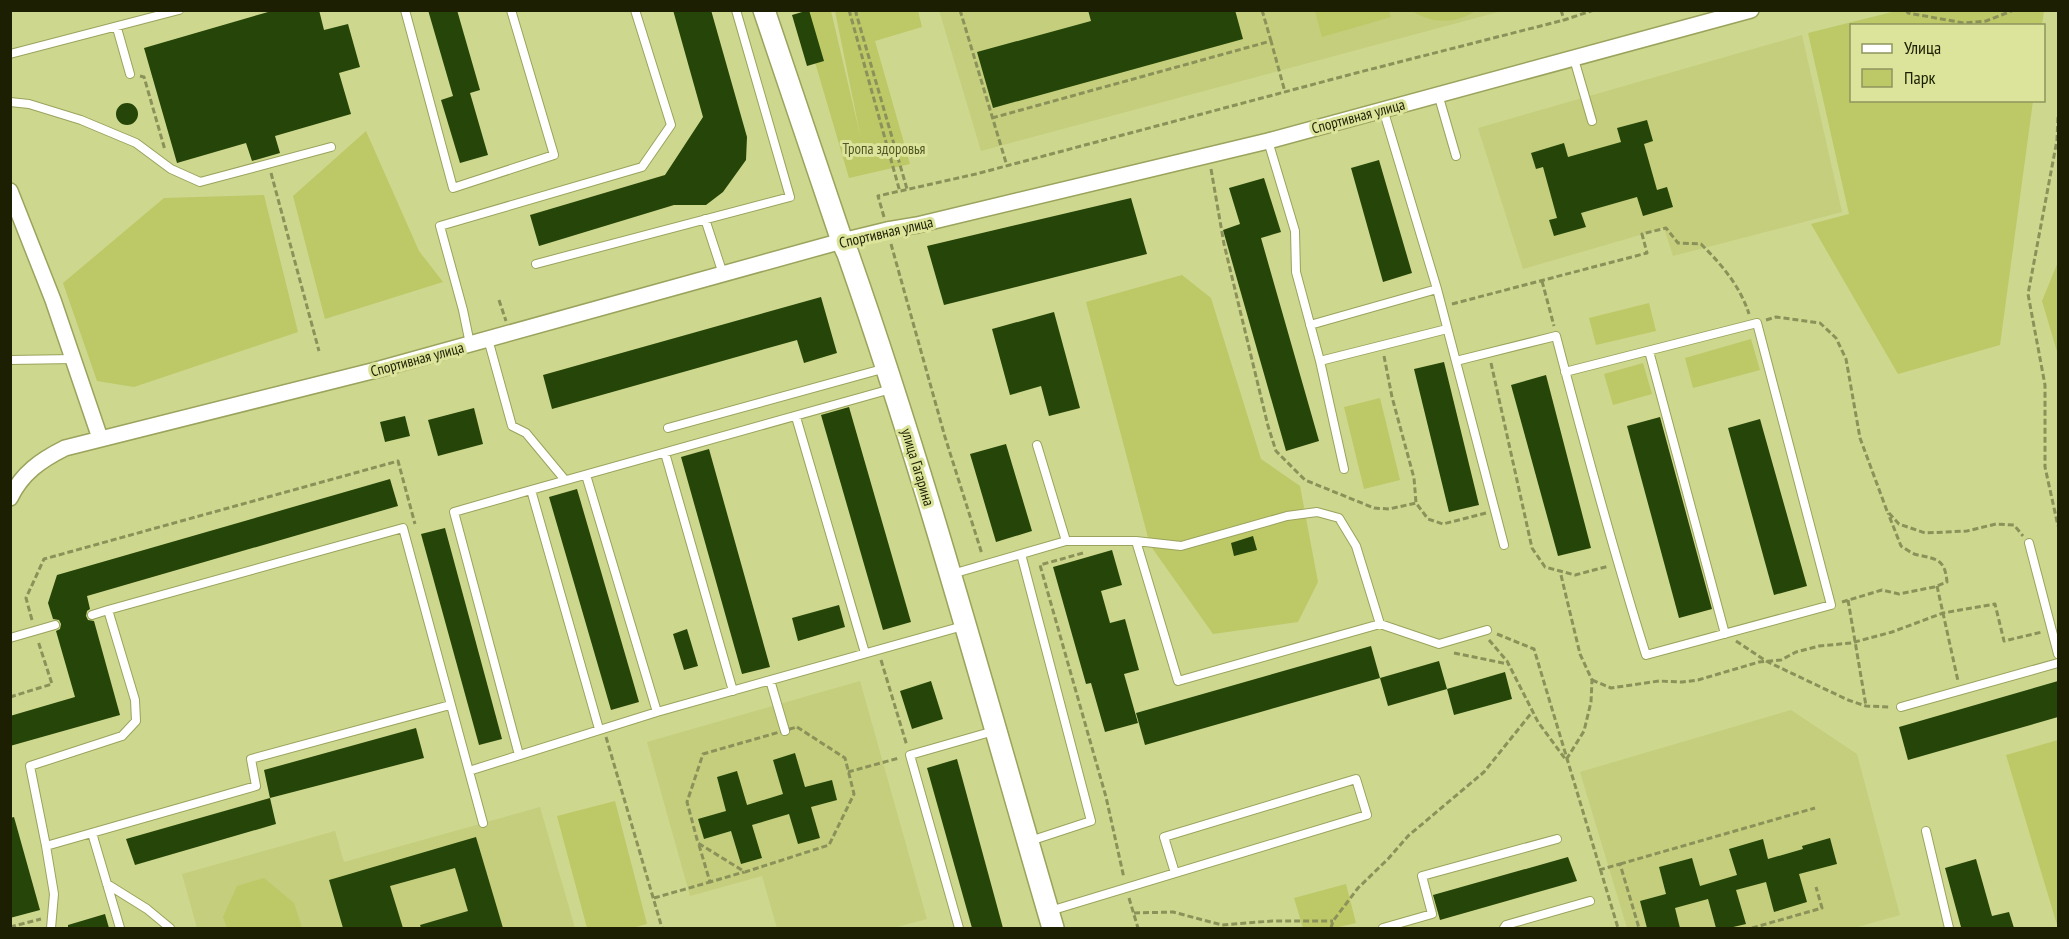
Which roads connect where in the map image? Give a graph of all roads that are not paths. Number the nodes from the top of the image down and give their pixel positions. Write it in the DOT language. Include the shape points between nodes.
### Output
graph roads {
  1 [pos="179,10"];
  2 [pos="405,10"];
  3 [pos="511,10"];
  4 [pos="635,10"];
  5 [pos="736,10"];
  6 [pos="764,10"];
  7 [pos="1751,10"];
  8 [pos="117,28"];
  9 [pos="10,54"];
  10 [pos="1574,59"];
  11 [pos="130,74"];
  12 [pos="1438,94"];
  13 [pos="10,102"];
  14 [pos="1383,109"];
  15 [pos="1592,121"];
  16 [pos="1268,141"];
  17 [pos="331,147"];
  18 [pos="1456,156"];
  19 [pos="10,192"];
  20 [pos="705,219"];
  21 [pos="842,241"];
  22 [pos="536,264"];
  23 [pos="723,274"];
  24 [pos="1437,289"];
  25 [pos="1310,325"];
  26 [pos="1447,329"];
  27 [pos="488,339"];
  28 [pos="470,344"];
  29 [pos="1649,351"];
  30 [pos="74,359"];
  31 [pos="10,360"];
  32 [pos="1320,361"];
  33 [pos="1456,361"];
  34 [pos="887,368"];
  35 [pos="1566,372"];
  36 [pos="893,389"];
  37 [pos="796,417"];
  38 [pos="668,428"];
  39 [pos="100,438"];
  40 [pos="1036,445"];
  41 [pos="665,453"];
  42 [pos="1344,469"];
  43 [pos="586,475"];
  44 [pos="565,480"];
  45 [pos="531,490"];
  46 [pos="10,498"];
  47 [pos="1136,541"];
  48 [pos="1066,542"];
  49 [pos="2029,543"];
  50 [pos="1504,545"];
  51 [pos="1021,554"];
  52 [pos="951,574"];
  53 [pos="108,610"];
  54 [pos="92,615"];
  55 [pos="1380,624"];
  56 [pos="55,625"];
  57 [pos="965,625"];
  58 [pos="1485,631"];
  59 [pos="1725,634"];
  60 [pos="10,638"];
  61 [pos="865,653"];
  62 [pos="2058,654"];
  63 [pos="2058,663"];
  64 [pos="770,680"];
  65 [pos="733,690"];
  66 [pos="450,705"];
  67 [pos="1901,707"];
  68 [pos="657,712"];
  69 [pos="601,729"];
  70 [pos="784,731"];
  71 [pos="996,731"];
  72 [pos="519,755"];
  73 [pos="469,771"];
  74 [pos="483,823"];
  75 [pos="1926,831"];
  76 [pos="92,833"];
  77 [pos="1557,839"];
  78 [pos="1028,841"];
  79 [pos="46,846"];
  80 [pos="1175,873"];
  81 [pos="107,884"];
  82 [pos="1590,901"];
  83 [pos="1051,920"];
  84 [pos="51,928"];
  85 [pos="120,928"];
  86 [pos="170,928"];
  87 [pos="959,928"];
  88 [pos="1383,928"];
  89 [pos="1504,928"];
  90 [pos="1949,928"];
  1 -- 8 [label="lane"];
  2 -- 3 [label="lane" via="453,188 554,155"];
  4 -- 28 [label="lane" via="671,125 642,167 440,226"];
  5 -- 20 [label="lane" via="790,197"];
  6 -- 21 [label="street, улица Гагарина"];
  7 -- 10 [label="street, Спортивная улица"];
  8 -- 9 [label="lane"];
  8 -- 11 [label="lane"];
  10 -- 12 [label="street, Спортивная улица"];
  10 -- 15 [label="lane"];
  12 -- 14 [label="street, Спортивная улица"];
  12 -- 18 [label="lane"];
  13 -- 17 [label="lane" via="81,120 136,143 171,169 200,182"];
  14 -- 16 [label="street, Спортивная улица"];
  14 -- 24 [label="lane"];
  16 -- 21 [label="street, Спортивная улица"];
  16 -- 25 [label="lane" via="1295,231 1296,272"];
  19 -- 30 [label="street"];
  20 -- 22 [label="lane"];
  20 -- 23 [label="lane"];
  21 -- 23 [label="street, Спортивная улица"];
  21 -- 34 [label="street, улица Гагарина"];
  23 -- 27 [label="street, Спортивная улица"];
  24 -- 25 [label="lane"];
  24 -- 26 [label="lane"];
  25 -- 32 [label="lane"];
  26 -- 32 [label="lane"];
  26 -- 33 [label="lane"];
  27 -- 28 [label="street, Спортивная улица"];
  27 -- 44 [label="lane" via="512,426 526,433"];
  28 -- 39 [label="street, Спортивная улица"];
  29 -- 35 [label="lane"];
  29 -- 59 [label="lane"];
  29 -- 59 [label="lane" via="1757,323 1831,604"];
  30 -- 31 [label="lane"];
  30 -- 39 [label="street"];
  32 -- 42 [label="lane"];
  33 -- 35 [label="lane" via="1556,336"];
  33 -- 50 [label="lane"];
  34 -- 36 [label="street, улица Гагарина"];
  34 -- 38 [label="lane"];
  35 -- 59 [label="lane" via="1646,655"];
  36 -- 37 [label="lane"];
  36 -- 52 [label="street, улица Гагарина"];
  37 -- 41 [label="lane"];
  37 -- 61 [label="lane"];
  39 -- 46 [label="street, Спортивная улица" via="44,459 27,471"];
  40 -- 48 [label="lane"];
  41 -- 43 [label="lane"];
  41 -- 65 [label="lane"];
  43 -- 44 [label="lane"];
  43 -- 68 [label="lane"];
  44 -- 45 [label="lane"];
  45 -- 69 [label="lane"];
  45 -- 72 [label="lane" via="454,512"];
  47 -- 48 [label="lane"];
  47 -- 55 [label="lane" via="1181,546 1287,516 1317,512 1339,518 1356,546"];
  47 -- 55 [label="lane" via="1178,681"];
  48 -- 51 [label="lane"];
  49 -- 62 [label="lane"];
  51 -- 52 [label="lane"];
  51 -- 78 [label="lane" via="1091,821"];
  52 -- 57 [label="street, улица Гагарина"];
  53 -- 54 [label="lane"];
  53 -- 66 [label="lane" via="403,528"];
  53 -- 79 [label="lane" via="135,700 136,721 122,736 30,766"];
  55 -- 58 [label="lane" via="1439,644"];
  56 -- 60 [label="lane"];
  57 -- 61 [label="lane"];
  57 -- 71 [label="street, улица Гагарина"];
  61 -- 64 [label="lane"];
  63 -- 67 [label="lane"];
  64 -- 65 [label="lane"];
  64 -- 70 [label="lane"];
  65 -- 68 [label="lane"];
  66 -- 73 [label="lane"];
  66 -- 76 [label="lane" via="251,759 256,786"];
  68 -- 69 [label="lane"];
  69 -- 72 [label="lane"];
  71 -- 78 [label="street, улица Гагарина"];
  71 -- 87 [label="lane" via="910,755"];
  72 -- 73 [label="lane"];
  73 -- 74 [label="lane"];
  75 -- 90 [label="lane"];
  76 -- 79 [label="lane"];
  76 -- 81 [label="lane"];
  77 -- 88 [label="lane" via="1422,876 1432,914"];
  78 -- 83 [label="street, улица Гагарина"];
  79 -- 84 [label="lane" via="54,894"];
  80 -- 80 [label="lane" via="1367,815 1356,779 1164,837"];
  80 -- 83 [label="lane" via="1126,888"];
  81 -- 85 [label="lane"];
  81 -- 86 [label="lane"];
  82 -- 89 [label="lane"];
}
